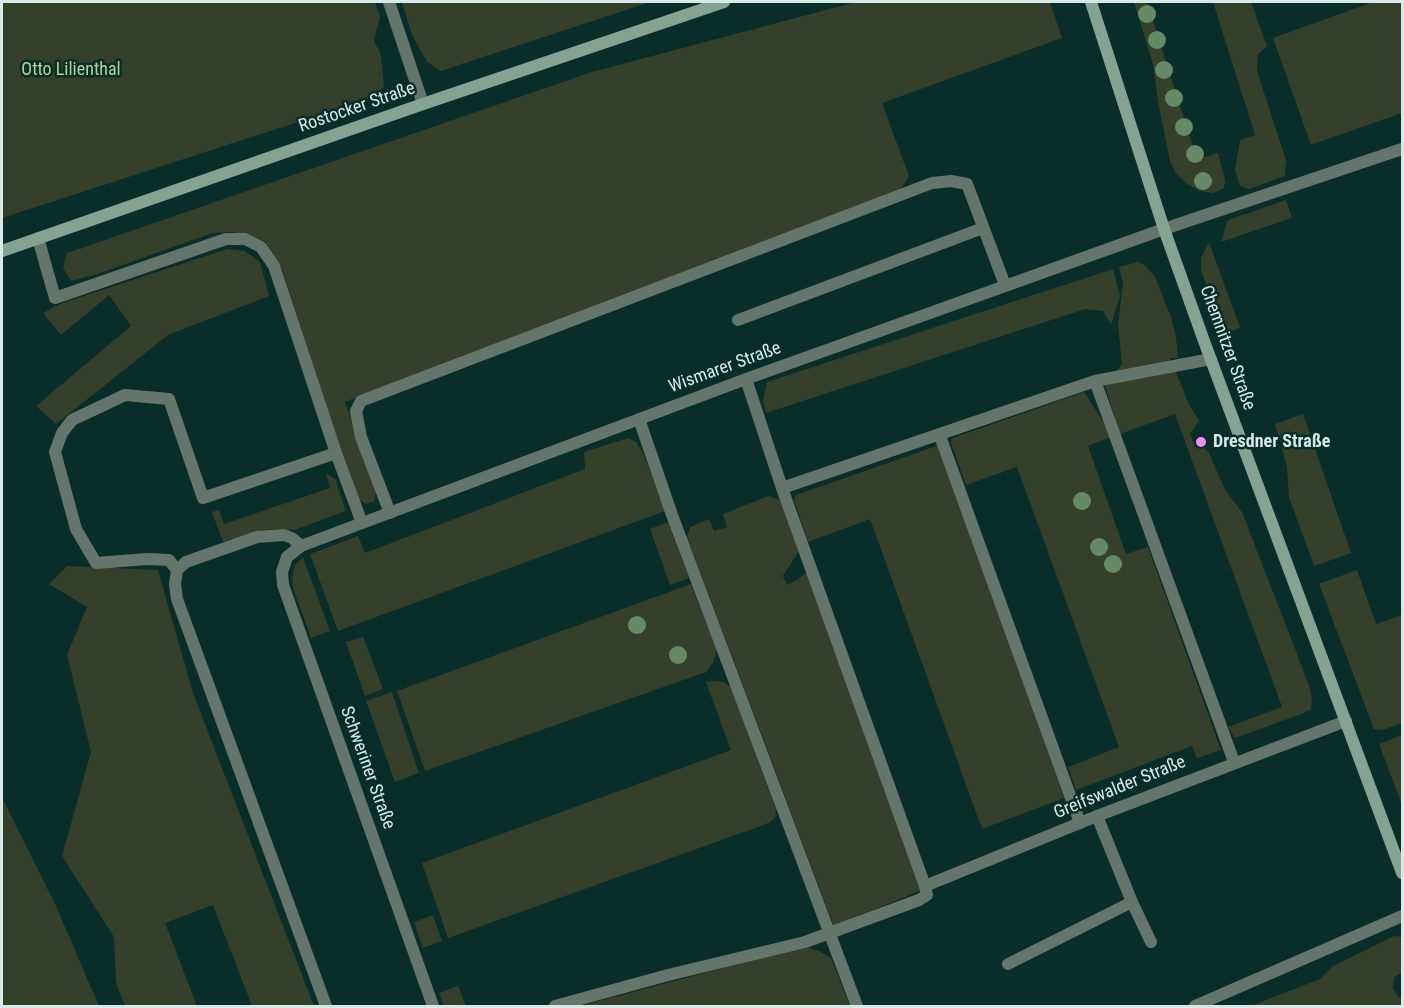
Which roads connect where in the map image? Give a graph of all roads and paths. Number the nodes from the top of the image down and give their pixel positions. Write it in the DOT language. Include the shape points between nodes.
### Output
graph roads {
  1 [pos="389,2"];
  2 [pos="724,2"];
  3 [pos="1090,2"];
  4 [pos="423,104"];
  5 [pos="1402,149"];
  6 [pos="983,228"];
  7 [pos="1164,229"];
  8 [pos="38,238"];
  9 [pos="2,251"];
  10 [pos="1005,285"];
  11 [pos="738,320"];
  12 [pos="1211,359"];
  13 [pos="746,379"];
  14 [pos="1095,381"];
  15 [pos="639,419"];
  16 [pos="940,436"];
  17 [pos="336,453"];
  18 [pos="782,488"];
  19 [pos="390,513"];
  20 [pos="362,524"];
  21 [pos="301,546"];
  22 [pos="177,570"];
  23 [pos="1346,721"];
  24 [pos="1234,762"];
  25 [pos="1097,816"];
  26 [pos="1080,823"];
  27 [pos="1402,873"];
  28 [pos="925,886"];
  29 [pos="1132,902"];
  30 [pos="1402,916"];
  31 [pos="830,934"];
  32 [pos="1151,942"];
  33 [pos="1008,964"];
  34 [pos="326,1006"];
  35 [pos="433,1006"];
  36 [pos="555,1006"];
  37 [pos="857,1006"];
  38 [pos="1195,1006"];
  1 -- 4 [label="street"];
  2 -- 4 [label="street, Rostocker Straße"];
  3 -- 7 [label="street, Chemnitzer Straße"];
  4 -- 8 [label="street, Rostocker Straße"];
  5 -- 7 [label="street"];
  6 -- 10 [label="street"];
  6 -- 11 [label="street"];
  6 -- 19 [label="street" via="967,184 932,183 361,401 356,411 361,437"];
  7 -- 10 [label="street, Wismarer Straße"];
  7 -- 12 [label="street, Chemnitzer Straße"];
  8 -- 9 [label="street, Rostocker Straße"];
  8 -- 17 [label="street" via="55,298 226,239 245,239 261,247 274,266"];
  10 -- 13 [label="street, Wismarer Straße"];
  12 -- 14 [label="street"];
  12 -- 23 [label="street, Chemnitzer Straße"];
  13 -- 15 [label="street, Wismarer Straße"];
  13 -- 18 [label="street"];
  14 -- 16 [label="street"];
  14 -- 24 [label="street"];
  15 -- 19 [label="street, Wismarer Straße"];
  15 -- 31 [label="street"];
  16 -- 18 [label="street"];
  16 -- 26 [label="street"];
  17 -- 20 [label="street"];
  17 -- 22 [label="street" via="203,498 169,399 125,395 72,420 55,452 76,529 96,563 169,560"];
  18 -- 28 [label="street"];
  19 -- 20 [label="street, Wismarer Straße"];
  20 -- 21 [label="street, Wismarer Straße"];
  21 -- 22 [label="street" via="284,536 256,537 186,562"];
  21 -- 35 [label="street, Schweriner Straße" via="287,557 283,585"];
  22 -- 34 [label="street" via="177,599"];
  23 -- 24 [label="street, Greifswalder Straße"];
  23 -- 27 [label="street, Chemnitzer Straße"];
  24 -- 25 [label="street, Greifswalder Straße"];
  25 -- 26 [label="street, Greifswalder Straße"];
  25 -- 29 [label="street"];
  26 -- 28 [label="street, Greifswalder Straße"];
  28 -- 31 [label="street" via="927,895 919,900"];
  29 -- 32 [label="street"];
  29 -- 33 [label="street"];
  30 -- 38 [label="street"];
  31 -- 36 [label="street"];
  31 -- 37 [label="street"];
}
